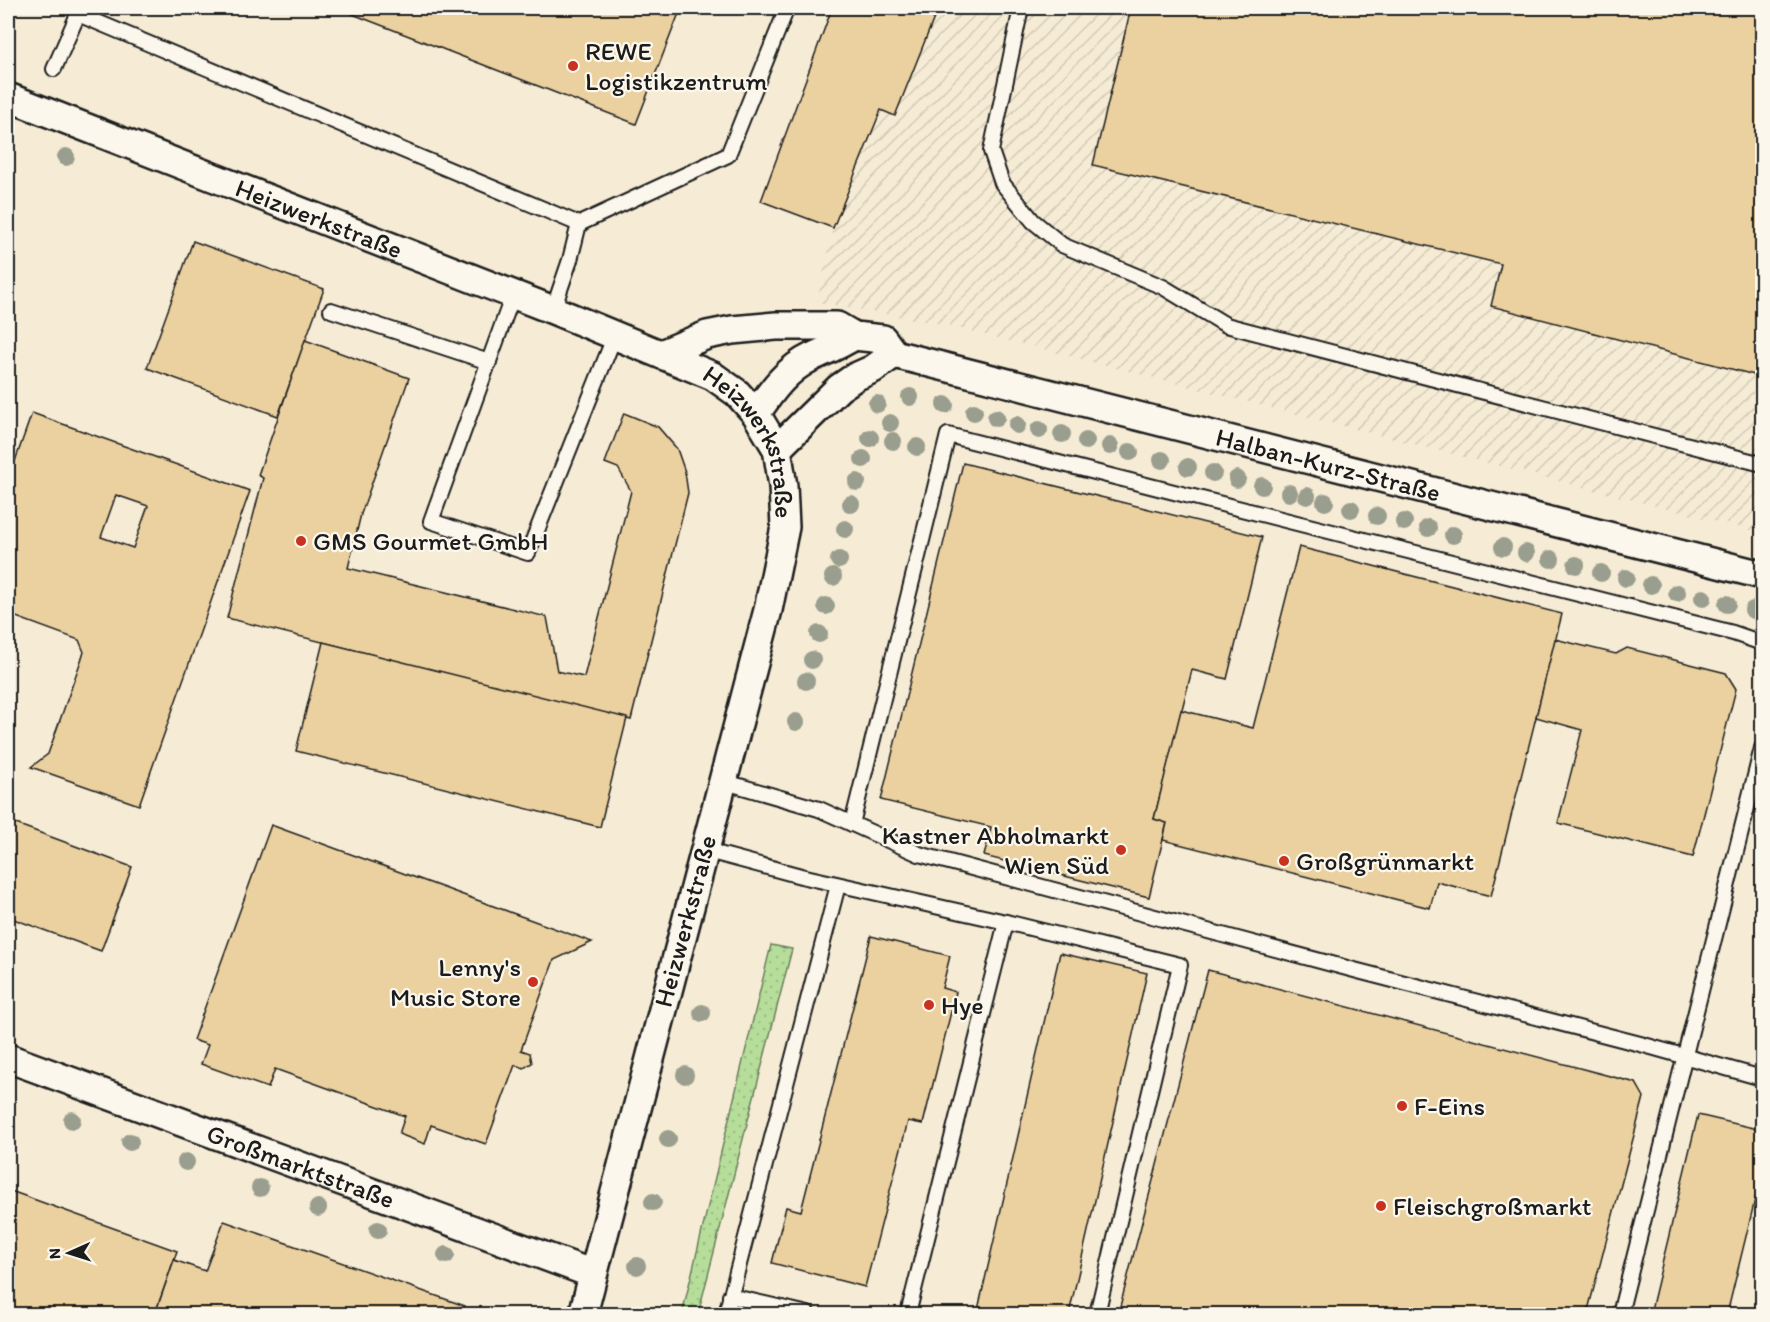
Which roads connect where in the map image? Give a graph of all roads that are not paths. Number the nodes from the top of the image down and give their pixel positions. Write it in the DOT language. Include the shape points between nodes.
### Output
graph roads {
  1 [pos="787,8"];
  2 [pos="1021,8"];
  3 [pos="54,69"];
  4 [pos="8,97"];
  5 [pos="579,224"];
  6 [pos="513,294"];
  7 [pos="331,310"];
  8 [pos="553,310"];
  9 [pos="615,335"];
  10 [pos="854,336"];
  11 [pos="661,354"];
  12 [pos="894,354"];
  13 [pos="489,362"];
  14 [pos="756,414"];
  15 [pos="777,449"];
  16 [pos="1762,464"];
  17 [pos="1762,575"];
  18 [pos="1762,643"];
  19 [pos="1762,748"];
  20 [pos="722,781"];
  21 [pos="852,824"];
  22 [pos="704,850"];
  23 [pos="838,885"];
  24 [pos="1006,922"];
  25 [pos="1686,1056"];
  26 [pos="8,1058"];
  27 [pos="1762,1078"];
  28 [pos="593,1274"];
  29 [pos="730,1296"];
  30 [pos="582,1314"];
  31 [pos="726,1314"];
  32 [pos="808,1314"];
  33 [pos="908,1314"];
  34 [pos="1097,1314"];
  35 [pos="1620,1314"];
  1 -- 5 [label="lane" via="728,155"];
  2 -- 16 [label="lane" via="991,151 1002,183 1033,222 1062,245 1163,287 1226,325"];
  3 -- 5 [label="lane" via="78,14"];
  4 -- 6 [label="street, Heizwerkstraße"];
  5 -- 8 [label="lane"];
  6 -- 8 [label="street, Heizwerkstraße"];
  6 -- 13 [label="lane"];
  7 -- 13 [label="lane"];
  8 -- 9 [label="street, Heizwerkstraße"];
  9 -- 11 [label="street, Heizwerkstraße"];
  9 -- 13 [label="lane" via="528,552 431,521"];
  10 -- 11 [label="street, Halban-Kurz-Straße" via="837,326 732,330 707,335"];
  10 -- 12 [label="street, Halban-Kurz-Straße" via="883,339"];
  10 -- 14 [label="street" via="788,374"];
  11 -- 14 [label="street, Heizwerkstraße" via="713,376 737,393"];
  12 -- 15 [label="street" via="840,388"];
  12 -- 17 [label="street, Halban-Kurz-Straße"];
  14 -- 15 [label="street, Heizwerkstraße"];
  15 -- 20 [label="street, Heizwerkstraße" via="785,526 768,610"];
  18 -- 21 [label="lane" via="948,435"];
  19 -- 25 [label="lane"];
  20 -- 21 [label="lane" via="819,808"];
  20 -- 22 [label="street, Heizwerkstraße"];
  21 -- 25 [label="lane" via="919,854"];
  22 -- 23 [label="lane"];
  22 -- 28 [label="street, Heizwerkstraße"];
  23 -- 24 [label="lane"];
  23 -- 29 [label="lane"];
  24 -- 33 [label="lane"];
  24 -- 34 [label="lane" via="1180,966"];
  25 -- 27 [label="lane"];
  25 -- 35 [label="lane"];
  26 -- 28 [label="street, Großmarktstraße"];
  28 -- 30 [label="street, Heizwerkstraße"];
  29 -- 31 [label="lane"];
  29 -- 32 [label="lane"];
}
